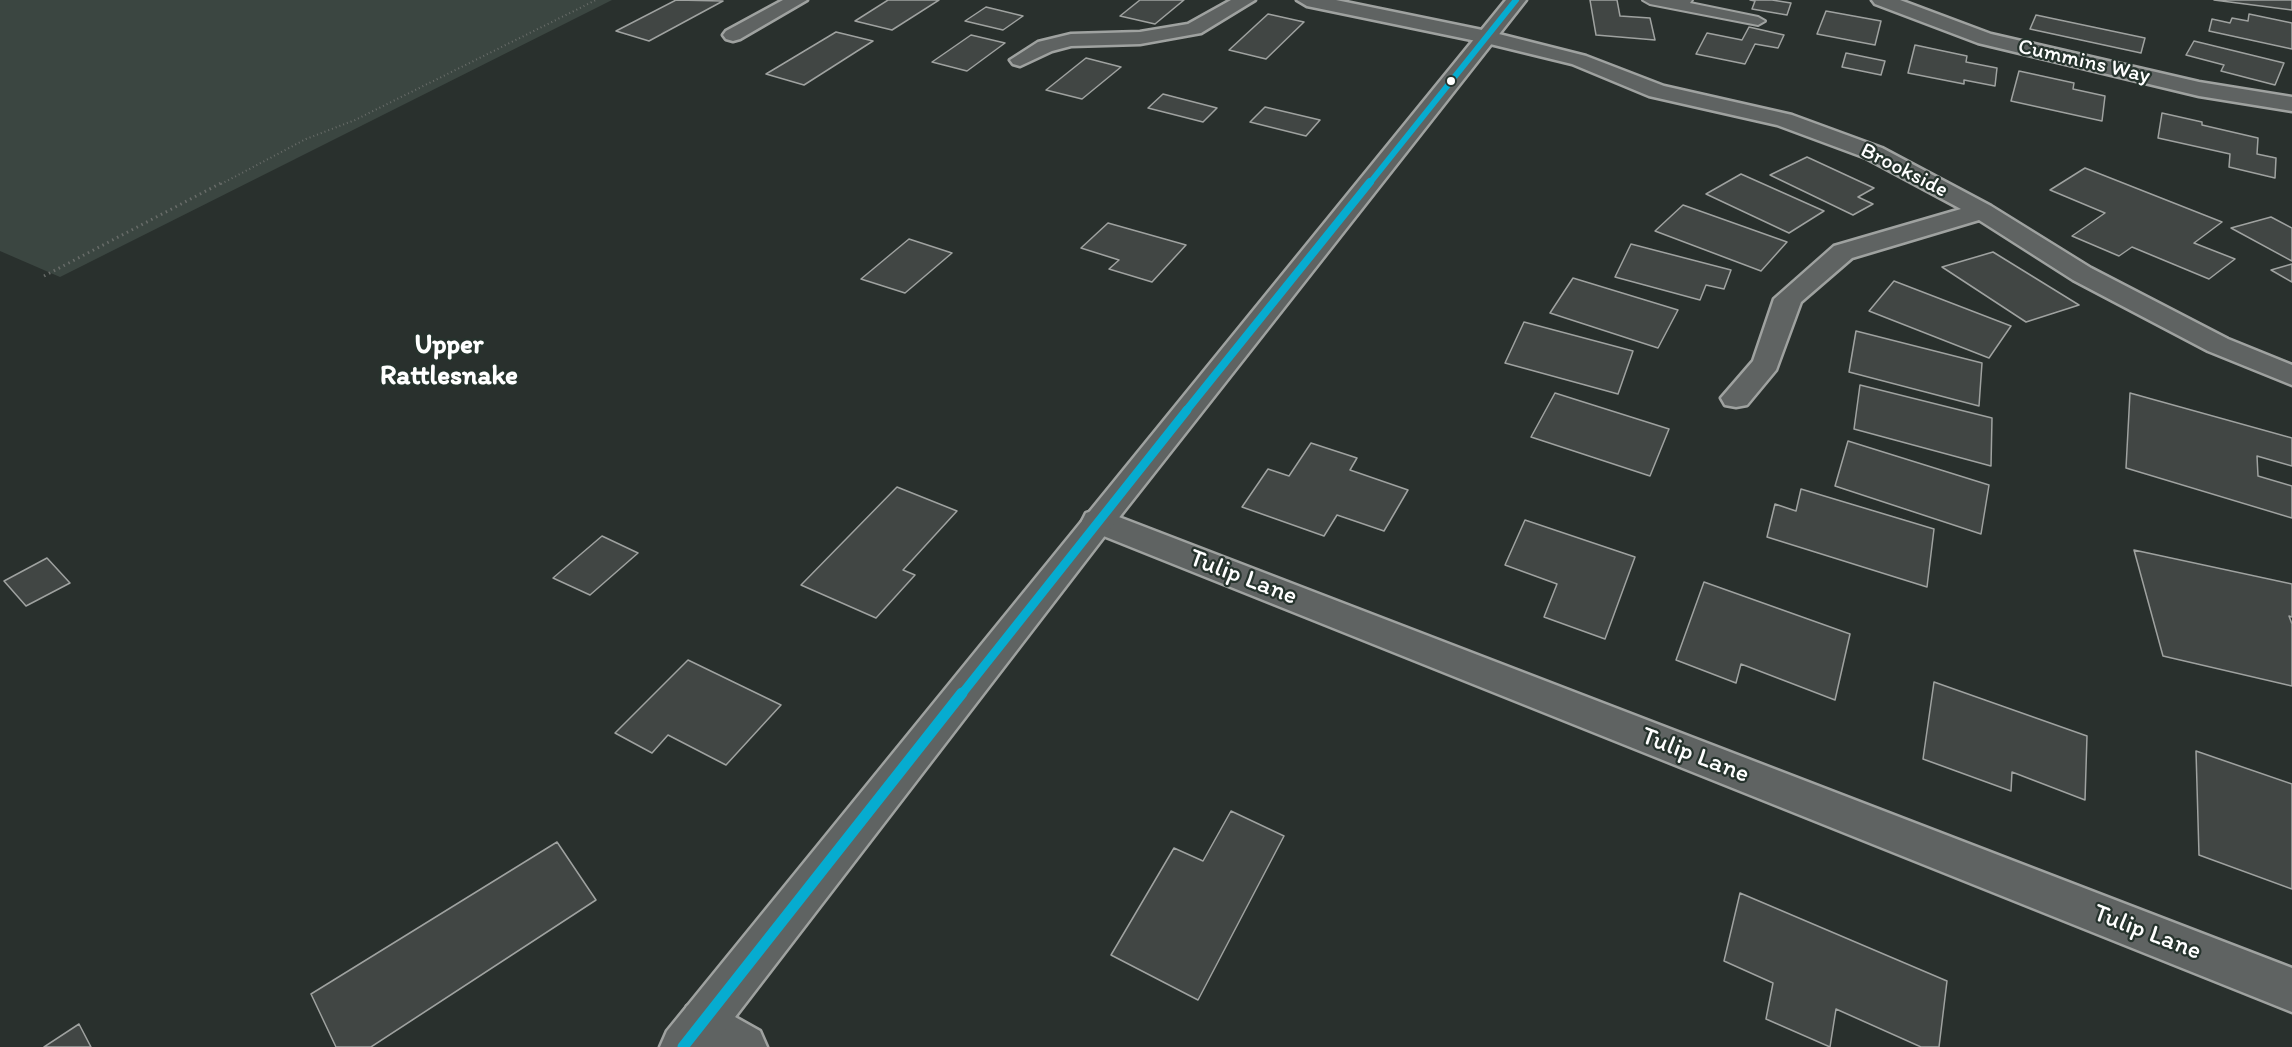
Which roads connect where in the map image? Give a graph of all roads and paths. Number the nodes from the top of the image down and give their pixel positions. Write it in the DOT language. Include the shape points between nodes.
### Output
graph roads {
  1 [pos="596,0"];
  2 [pos="797,0"];
  3 [pos="1245,0"];
  4 [pos="1307,0"];
  5 [pos="1516,0"];
  6 [pos="1650,0"];
  7 [pos="1882,0"];
  8 [pos="1683,3"];
  9 [pos="1758,21"];
  10 [pos="733,35"];
  11 [pos="1487,37"];
  12 [pos="1020,60"];
  13 [pos="2292,104"];
  14 [pos="1982,211"];
  15 [pos="44,276"];
  16 [pos="2292,376"];
  17 [pos="1736,398"];
  18 [pos="1098,521"];
  19 [pos="2292,990"];
  20 [pos="693,1034"];
  21 [pos="744,1047"];
  1 -- 15 [label="path" via="355,120 306,139"];
  2 -- 10 [label="street"];
  3 -- 12 [label="street" via="1194,29 1140,38 1071,40 1045,46"];
  4 -- 11 [label="street, Brookside"];
  5 -- 11 [label="street"];
  6 -- 8 [label="lane"];
  7 -- 13 [label="street, Cummins Way" via="1985,39 2199,89"];
  8 -- 9 [label="lane"];
  11 -- 14 [label="street, Brookside" via="1579,60 1657,91 1784,120 1874,153"];
  11 -- 18 [label="street"];
  14 -- 16 [label="street, Brookside" via="2082,274 2218,345"];
  14 -- 17 [label="street" via="1843,252 1788,299 1766,364"];
  18 -- 19 [label="street, Tulip Lane"];
  18 -- 20 [label="street"];
  20 -- 21 [label="street"];
}
